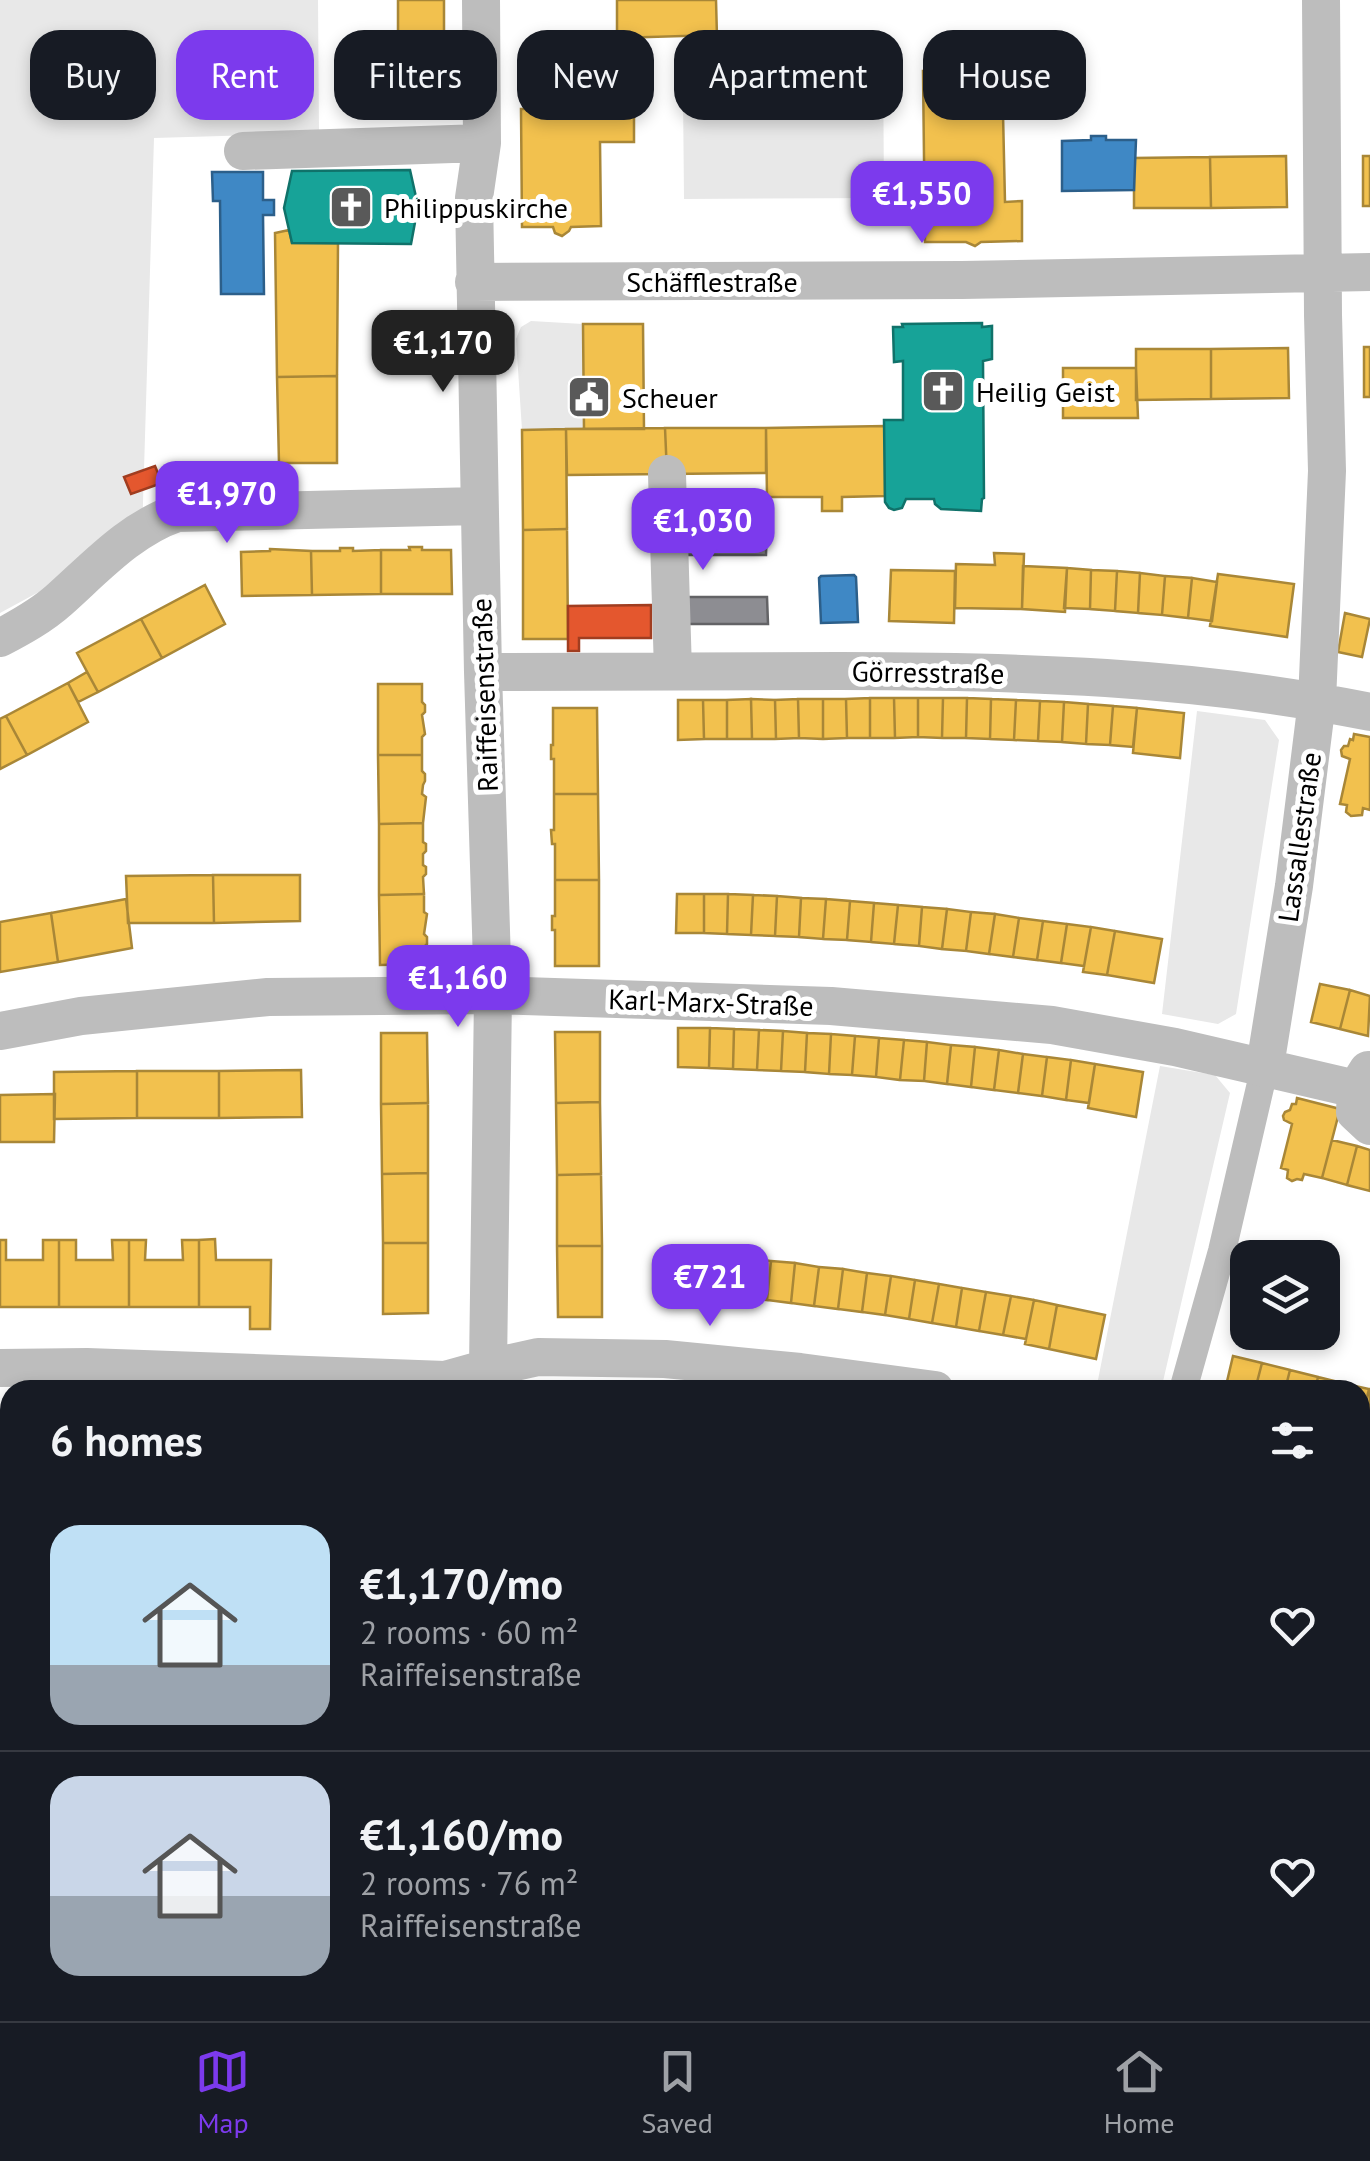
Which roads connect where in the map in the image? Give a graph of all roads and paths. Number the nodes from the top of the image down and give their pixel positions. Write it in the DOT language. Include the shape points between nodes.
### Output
graph roads {
  1 [pos="481,0"];
  2 [pos="1322,0"];
  3 [pos="482,143"];
  4 [pos="244,151"];
  5 [pos="1322,272"];
  6 [pos="1370,272"];
  7 [pos="474,282"];
  8 [pos="667,474"];
  9 [pos="479,506"];
  10 [pos="0,638"];
  11 [pos="673,670"];
  12 [pos="483,672"];
  13 [pos="1317,701"];
  14 [pos="1370,712"];
  15 [pos="492,995"];
  16 [pos="0,1031"];
  17 [pos="1265,1066"];
  18 [pos="1363,1079"];
  19 [pos="1370,1126"];
  20 [pos="0,1368"];
  21 [pos="487,1379"];
  22 [pos="860,1380"];
  23 [pos="1186,1380"];
  1 -- 3 [label="street, Raiffeisenstraße"];
  2 -- 5 [label="street, Lassallestraße"];
  3 -- 4 [label="street"];
  3 -- 7 [label="street, Raiffeisenstraße"];
  5 -- 6 [label="street, Schäfflestraße"];
  5 -- 7 [label="street, Schäfflestraße"];
  5 -- 13 [label="street, Lassallestraße" via="1327,471"];
  7 -- 9 [label="street, Raiffeisenstraße"];
  8 -- 11 [label="street"];
  9 -- 10 [label="street" via="177,513 145,527 56,602"];
  9 -- 12 [label="street, Raiffeisenstraße"];
  11 -- 12 [label="street, Görresstraße"];
  11 -- 13 [label="street, Görresstraße" via="1097,676"];
  12 -- 15 [label="street, Raiffeisenstraße"];
  13 -- 14 [label="street, Görresstraße"];
  13 -- 17 [label="street, Lassallestraße"];
  15 -- 16 [label="street, Karl-Marx-Straße" via="268,997"];
  15 -- 17 [label="street, Karl-Marx-Straße" via="831,1006 1052,1024"];
  15 -- 21 [label="street, Raiffeisenstraße"];
  17 -- 18 [label="street, Karl-Marx-Straße"];
  17 -- 23 [label="street, Lassallestraße"];
  18 -- 19 [label="street, Karl-Marx-Straße" via="1356,1112"];
  20 -- 21 [label="street"];
  21 -- 22 [label="street" via="538,1357 665,1359"];
}
